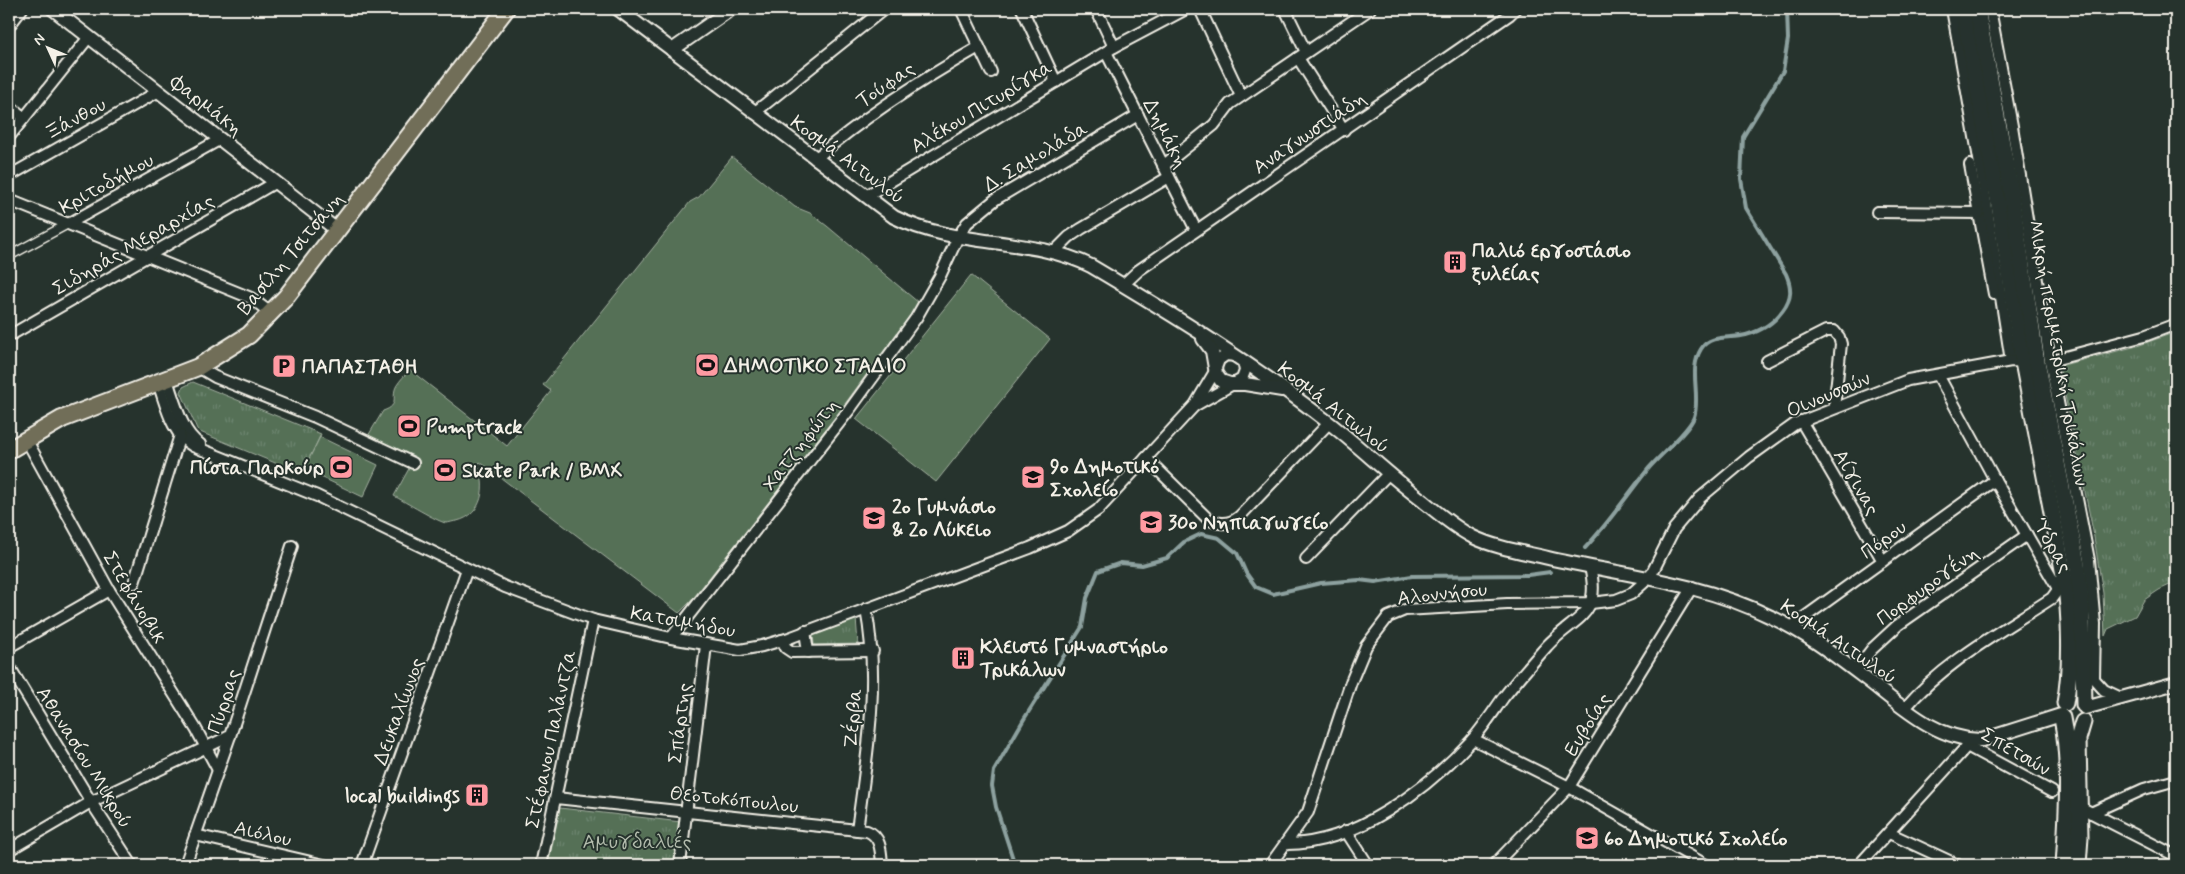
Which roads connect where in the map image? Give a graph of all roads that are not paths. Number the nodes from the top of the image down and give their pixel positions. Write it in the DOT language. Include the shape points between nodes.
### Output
graph roads {
  1 [pos="22,9"];
  2 [pos="53,9"];
  3 [pos="506,9"];
  4 [pos="618,9"];
  5 [pos="731,9"];
  6 [pos="884,9"];
  7 [pos="961,9"];
  8 [pos="1022,9"];
  9 [pos="1096,9"];
  10 [pos="1186,9"];
  11 [pos="1200,9"];
  12 [pos="1285,9"];
  13 [pos="1370,9"];
  14 [pos="1515,9"];
  15 [pos="1952,9"];
  16 [pos="1963,9"];
  17 [pos="1977,9"];
  18 [pos="1990,9"];
  19 [pos="9,26"];
  20 [pos="89,37"];
  21 [pos="979,47"];
  22 [pos="1110,49"];
  23 [pos="672,50"];
  24 [pos="1302,55"];
  25 [pos="991,72"];
  26 [pos="1056,82"];
  27 [pos="159,91"];
  28 [pos="1241,96"];
  29 [pos="9,105"];
  30 [pos="754,113"];
  31 [pos="1138,115"];
  32 [pos="24,118"];
  33 [pos="1344,130"];
  34 [pos="9,137"];
  35 [pos="221,139"];
  36 [pos="815,158"];
  37 [pos="1970,165"];
  38 [pos="1163,166"];
  39 [pos="9,176"];
  40 [pos="1169,177"];
  41 [pos="276,182"];
  42 [pos="866,196"];
  43 [pos="9,200"];
  44 [pos="1877,212"];
  45 [pos="1979,213"];
  46 [pos="68,224"];
  47 [pos="1196,230"];
  48 [pos="338,231"];
  49 [pos="958,237"];
  50 [pos="1054,252"];
  51 [pos="9,256"];
  52 [pos="149,256"];
  53 [pos="1123,285"];
  54 [pos="272,314"];
  55 [pos="2176,324"];
  56 [pos="1198,332"];
  57 [pos="9,336"];
  58 [pos="1239,359"];
  59 [pos="1767,361"];
  60 [pos="2014,361"];
  61 [pos="2050,361"];
  62 [pos="198,367"];
  63 [pos="1216,369"];
  64 [pos="1938,375"];
  65 [pos="162,381"];
  66 [pos="1234,384"];
  67 [pos="1287,391"];
  68 [pos="1195,405"];
  69 [pos="1834,408"];
  70 [pos="1801,421"];
  71 [pos="1329,423"];
  72 [pos="180,435"];
  73 [pos="26,439"];
  74 [pos="192,442"];
  75 [pos="9,450"];
  76 [pos="1146,458"];
  77 [pos="413,463"];
  78 [pos="170,466"];
  79 [pos="1389,474"];
  80 [pos="1995,480"];
  81 [pos="2027,535"];
  82 [pos="292,546"];
  83 [pos="1306,559"];
  84 [pos="1882,561"];
  85 [pos="1590,567"];
  86 [pos="467,570"];
  87 [pos="1650,577"];
  88 [pos="134,583"];
  89 [pos="1692,587"];
  90 [pos="109,590"];
  91 [pos="1591,603"];
  92 [pos="866,609"];
  93 [pos="593,620"];
  94 [pos="1791,627"];
  95 [pos="805,631"];
  96 [pos="671,638"];
  97 [pos="782,640"];
  98 [pos="706,645"];
  99 [pos="9,648"];
  100 [pos="873,651"];
  101 [pos="808,652"];
  102 [pos="9,666"];
  103 [pos="1854,671"];
  104 [pos="2176,683"];
  105 [pos="2121,698"];
  106 [pos="1906,708"];
  107 [pos="2084,711"];
  108 [pos="2062,712"];
  109 [pos="230,736"];
  110 [pos="1473,738"];
  111 [pos="1966,742"];
  112 [pos="206,747"];
  113 [pos="218,770"];
  114 [pos="2176,780"];
  115 [pos="1568,787"];
  116 [pos="2052,792"];
  117 [pos="556,798"];
  118 [pos="90,802"];
  119 [pos="2085,810"];
  120 [pos="687,812"];
  121 [pos="857,830"];
  122 [pos="1346,831"];
  123 [pos="1889,833"];
  124 [pos="195,835"];
  125 [pos="1287,844"];
  126 [pos="9,850"];
  127 [pos="2176,856"];
  128 [pos="1689,861"];
  129 [pos="132,865"];
  130 [pos="185,865"];
  131 [pos="324,865"];
  132 [pos="362,865"];
  133 [pos="541,865"];
  134 [pos="680,865"];
  135 [pos="882,865"];
  136 [pos="1270,865"];
  137 [pos="1368,865"];
  138 [pos="1494,865"];
  139 [pos="1706,865"];
  140 [pos="1859,865"];
  141 [pos="1958,865"];
  142 [pos="2064,865"];
  143 [pos="2078,865"];
  1 -- 19 [label="street"];
  2 -- 20 [label="street, Φαρμάκη"];
  3 -- 48 [label="main road, Βασίλη Τσιτσάνη"];
  4 -- 23 [label="street, Κοσμά Αιτωλού"];
  5 -- 23 [label="street"];
  6 -- 30 [label="street"];
  7 -- 21 [label="street"];
  8 -- 26 [label="street"];
  9 -- 22 [label="street, Δημάκη"];
  10 -- 22 [label="street, Αλέκου Πιτυρίγκα"];
  11 -- 28 [label="street"];
  12 -- 24 [label="street"];
  13 -- 24 [label="street"];
  14 -- 33 [label="street, Αναγνωστιάδη"];
  15 -- 60 [label="street"];
  16 -- 60 [label="main road, Μικρή περιμετρική Τρικάλων" via="1999,204"];
  17 -- 107 [label="main road, Μικρή περιμετρική Τρικάλων" via="2009,181 2036,356 2078,569"];
  18 -- 61 [label="street"];
  20 -- 27 [label="street, Φαρμάκη"];
  20 -- 32 [label="street"];
  21 -- 25 [label="street"];
  21 -- 36 [label="street, Τούφας" via="864,118"];
  22 -- 26 [label="street, Αλέκου Πιτυρίγκα"];
  22 -- 31 [label="street, Δημάκη"];
  23 -- 30 [label="street, Κοσμά Αιτωλού"];
  24 -- 28 [label="street"];
  24 -- 33 [label="street"];
  26 -- 42 [label="street, Αλέκου Πιτυρίγκα"];
  27 -- 35 [label="street, Φαρμάκη"];
  27 -- 39 [label="street, Ξάνθου"];
  28 -- 38 [label="street" via="1224,109 1214,125"];
  29 -- 32 [label="street"];
  30 -- 36 [label="street, Κοσμά Αιτωλού"];
  31 -- 38 [label="street, Δημάκη"];
  31 -- 49 [label="street, Δ. Σαμολάδα" via="996,199 972,218"];
  32 -- 34 [label="street"];
  33 -- 47 [label="street, Αναγνωστιάδη"];
  35 -- 41 [label="street, Φαρμάκη"];
  35 -- 46 [label="street, Κριτοδήμου"];
  36 -- 42 [label="street, Κοσμά Αιτωλού"];
  37 -- 45 [label="street"];
  38 -- 40 [label="street, Δημάκη"];
  40 -- 47 [label="street, Δημάκη"];
  40 -- 50 [label="street" via="1081,229"];
  41 -- 48 [label="street, Φαρμάκη"];
  41 -- 52 [label="street, Σιδηράς Μεραρχίας"];
  42 -- 49 [label="street, Κοσμά Αιτωλού" via="901,221"];
  43 -- 46 [label="street"];
  44 -- 45 [label="street"];
  45 -- 60 [label="street"];
  46 -- 51 [label="street, Κριτοδήμου"];
  46 -- 52 [label="street"];
  47 -- 53 [label="street, Αναγνωστιάδη"];
  48 -- 54 [label="main road, Βασίλη Τσιτσάνη"];
  49 -- 50 [label="street, Κοσμά Αιτωλού"];
  49 -- 96 [label="street, Χατζηφώτη" via="916,318 850,409"];
  50 -- 53 [label="street, Κοσμά Αιτωλού" via="1091,266"];
  52 -- 54 [label="street" via="251,298"];
  52 -- 57 [label="street, Σιδηράς Μεραρχίας"];
  53 -- 56 [label="street, Κοσμά Αιτωλού"];
  54 -- 62 [label="main road, Βασίλη Τσιτσάνη" via="249,335"];
  55 -- 61 [label="street"];
  56 -- 58 [label="street, Κοσμά Αιτωλού"];
  56 -- 63 [label="street" via="1212,351"];
  58 -- 63 [label="street" via="1226,355 1216,364"];
  58 -- 66 [label="street" via="1244,375"];
  58 -- 67 [label="street, Κοσμά Αιτωλού"];
  59 -- 69 [label="street" via="1826,331 1834,331 1841,344"];
  60 -- 64 [label="street, Οινουσσών"];
  60 -- 108 [label="main road, Μικρή περιμετρική Τρικάλων" via="2066,588 2068,678"];
  61 -- 105 [label="street" via="2091,572 2095,624 2094,679 2104,690"];
  62 -- 65 [label="main road, Βασίλη Τσιτσάνη"];
  62 -- 77 [label="street"];
  63 -- 66 [label="street" via="1221,381"];
  63 -- 68 [label="street"];
  64 -- 69 [label="street, Οινουσσών" via="1908,380"];
  64 -- 80 [label="street, Ύδρας"];
  65 -- 72 [label="street" via="173,424"];
  65 -- 73 [label="main road, Βασίλη Τσιτσάνη" via="62,419"];
  65 -- 74 [label="street"];
  66 -- 67 [label="street"];
  66 -- 68 [label="street"];
  67 -- 71 [label="street, Κοσμά Αιτωλού"];
  68 -- 76 [label="street, Κατσιμήδου"];
  69 -- 70 [label="street, Οινουσσών"];
  70 -- 84 [label="street, Αίγινας"];
  70 -- 87 [label="street, Οινουσσών" via="1749,457 1700,498 1674,528"];
  71 -- 76 [label="street" via="1239,517 1227,523 1207,518"];
  71 -- 79 [label="street, Κοσμά Αιτωλού"];
  72 -- 74 [label="street"];
  72 -- 78 [label="street"];
  73 -- 75 [label="main road, Βασίλη Τσιτσάνη"];
  73 -- 90 [label="street, Στεφάνοβικ"];
  74 -- 78 [label="street"];
  74 -- 86 [label="street, Κατσιμήδου" via="317,496"];
  76 -- 92 [label="street, Κατσιμήδου" via="1098,510 1068,531"];
  78 -- 88 [label="street"];
  79 -- 83 [label="street"];
  79 -- 85 [label="street, Κοσμά Αιτωλού" via="1474,538"];
  80 -- 81 [label="street, Ύδρας"];
  80 -- 84 [label="street, Πόρου"];
  81 -- 103 [label="street, Πορφυρογένη" via="1898,625 1881,639"];
  81 -- 106 [label="street, Ύδρας" via="2057,591 2052,598 1942,672"];
  82 -- 109 [label="street, Πύρρας"];
  84 -- 94 [label="street, Πόρου"];
  85 -- 87 [label="street, Κοσμά Αιτωλού"];
  85 -- 91 [label="street" via="1594,585"];
  86 -- 93 [label="street, Κατσιμήδου"];
  86 -- 132 [label="street, Δευκαλίωνος"];
  87 -- 89 [label="street, Κοσμά Αιτωλού"];
  87 -- 91 [label="street, Αλοννήσου" via="1631,594 1616,600"];
  89 -- 94 [label="street, Κοσμά Αιτωλού" via="1722,595"];
  89 -- 115 [label="street, Ευβοίας"];
  90 -- 99 [label="street"];
  90 -- 112 [label="street, Στεφάνοβικ"];
  91 -- 110 [label="street" via="1584,614 1547,646"];
  91 -- 125 [label="street, Αλοννήσου" via="1405,610 1388,617 1366,646 1335,727 1313,800"];
  92 -- 95 [label="street, Κατσιμήδου"];
  92 -- 100 [label="street, Ζέρβα"];
  93 -- 96 [label="street, Κατσιμήδου"];
  93 -- 117 [label="street, Στέφανου Παλάντζα"];
  94 -- 103 [label="street, Κοσμά Αιτωλού"];
  95 -- 97 [label="street, Κατσιμήδου"];
  95 -- 101 [label="street"];
  96 -- 98 [label="street, Κατσιμήδου"];
  97 -- 98 [label="street, Κατσιμήδου" via="740,650"];
  97 -- 101 [label="street" via="789,651"];
  98 -- 120 [label="street, Σπάρτης"];
  100 -- 101 [label="street"];
  100 -- 121 [label="street, Ζέρβα" via="873,687"];
  102 -- 118 [label="street, Αθανασίου Μικρού"];
  103 -- 106 [label="street, Κοσμά Αιτωλού"];
  104 -- 105 [label="street"];
  105 -- 107 [label="street"];
  106 -- 111 [label="street, Κοσμά Αιτωλού" via="1937,729"];
  107 -- 108 [label="main road" via="2075,700"];
  107 -- 108 [label="main road" via="2077,725 2070,725"];
  107 -- 119 [label="main road, Μικρή περιμετρική Τρικάλων" via="2078,739"];
  108 -- 111 [label="street, Κοσμά Αιτωλού" via="1982,740"];
  108 -- 142 [label="main road, Μικρή περιμετρική Τρικάλων" via="2067,800"];
  109 -- 112 [label="street"];
  109 -- 113 [label="street, Πύρρας"];
  110 -- 115 [label="street"];
  110 -- 122 [label="street" via="1432,779 1382,813"];
  111 -- 116 [label="street, Σπετσών"];
  111 -- 123 [label="street"];
  112 -- 113 [label="street, Στεφάνοβικ"];
  112 -- 118 [label="street"];
  113 -- 124 [label="street, Πύρρας"];
  114 -- 119 [label="street"];
  115 -- 128 [label="street"];
  115 -- 138 [label="street, Ευβοίας"];
  117 -- 120 [label="street, Θεοτοκόπουλου"];
  117 -- 133 [label="street, Στέφανου Παλάντζα"];
  118 -- 126 [label="street"];
  118 -- 129 [label="street, Αθανασίου Μικρού"];
  119 -- 127 [label="street"];
  119 -- 143 [label="main road, Μικρή περιμετρική Τρικάλων"];
  120 -- 121 [label="street, Θεοτοκόπουλου"];
  120 -- 134 [label="street, Σπάρτης"];
  121 -- 135 [label="street, Θεοτοκόπουλου" via="869,831 875,836"];
  122 -- 125 [label="street" via="1317,841"];
  122 -- 137 [label="street"];
  123 -- 140 [label="street"];
  123 -- 141 [label="street"];
  124 -- 130 [label="street, Πύρρας"];
  124 -- 131 [label="street, Αιόλου"];
  125 -- 136 [label="street, Αλοννήσου"];
  128 -- 139 [label="street"];
}
